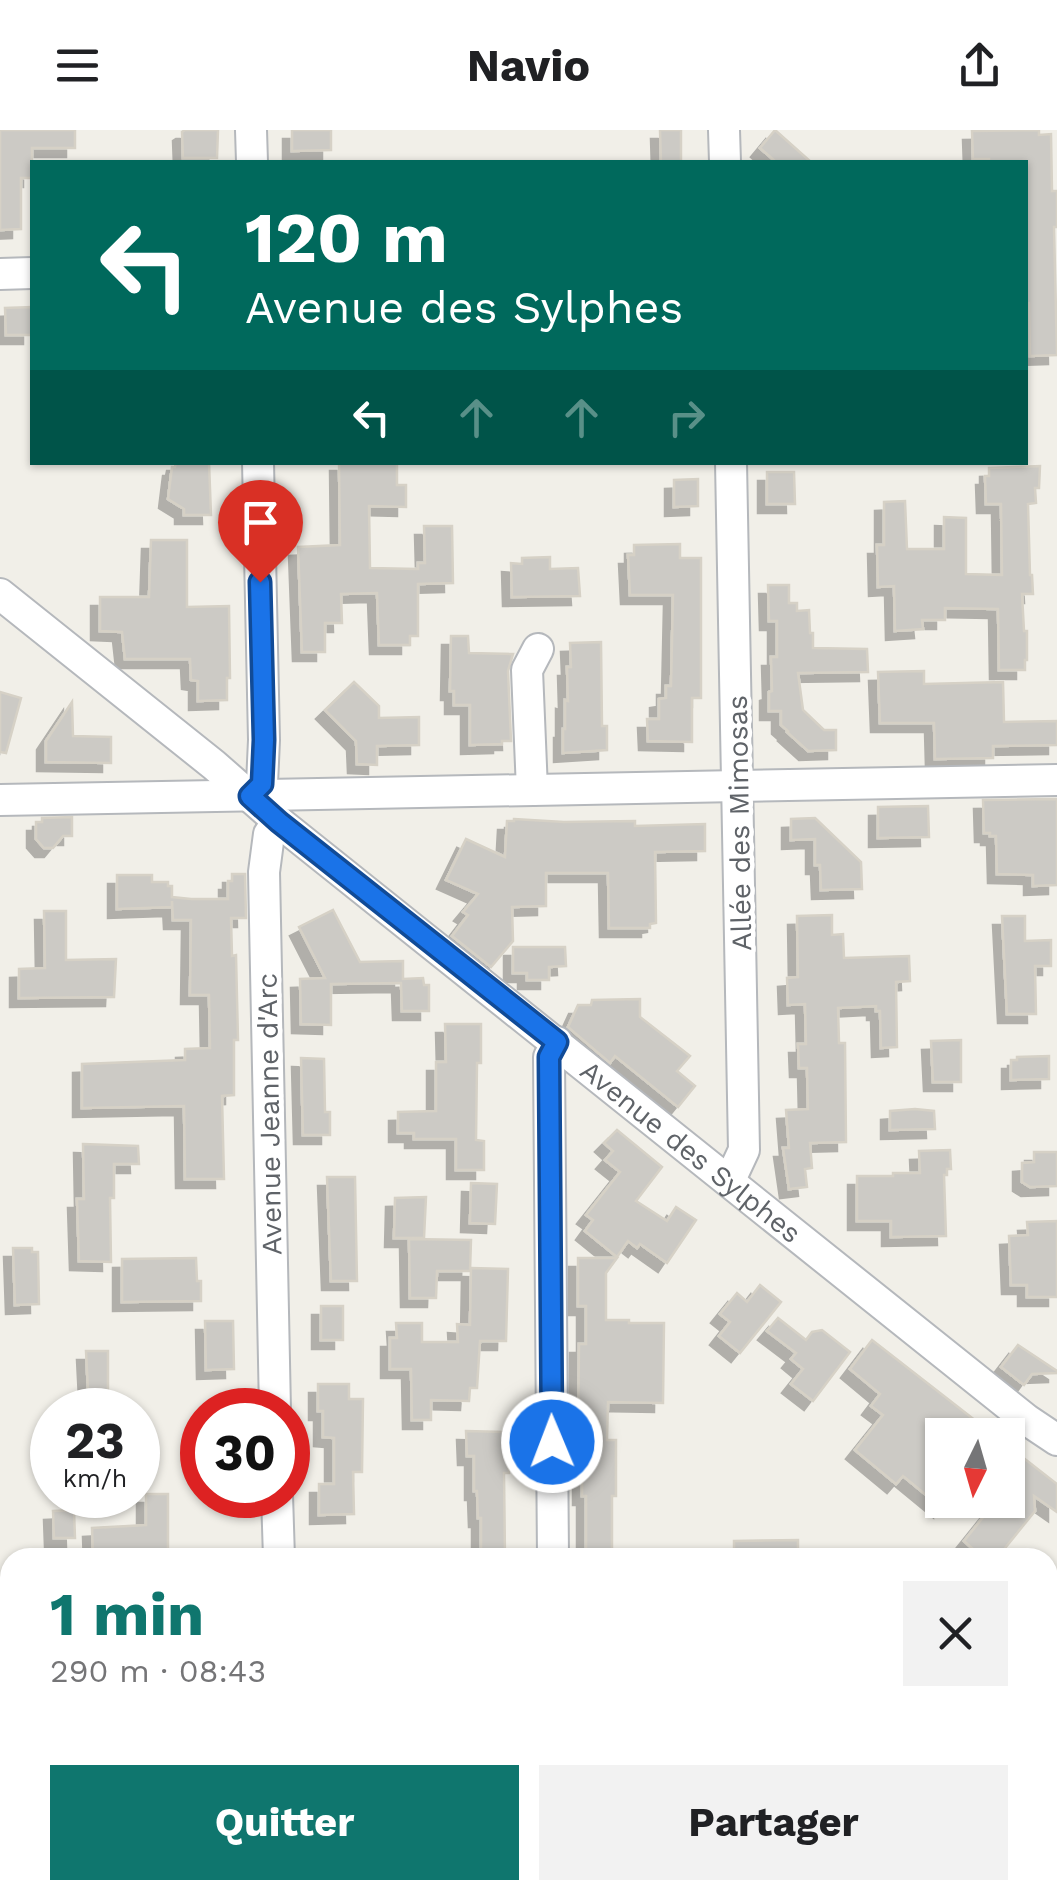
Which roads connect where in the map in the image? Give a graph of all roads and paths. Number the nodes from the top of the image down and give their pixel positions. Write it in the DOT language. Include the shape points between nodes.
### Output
graph roads {
  1 [pos="251,130"];
  2 [pos="724,130"];
  3 [pos="252,160"];
  4 [pos="725,160"];
  5 [pos="30,273"];
  6 [pos="0,274"];
  7 [pos="258,465"];
  8 [pos="731,465"];
  9 [pos="0,594"];
  10 [pos="538,649"];
  11 [pos="1057,780"];
  12 [pos="738,786"];
  13 [pos="532,790"];
  14 [pos="250,796"];
  15 [pos="0,800"];
  16 [pos="279,822"];
  17 [pos="557,1042"];
  18 [pos="730,1180"];
  19 [pos="275,1388"];
  20 [pos="1057,1440"];
  21 [pos="277,1518"];
  22 [pos="278,1548"];
  23 [pos="553,1548"];
  1 -- 3 [label="street"];
  2 -- 4 [label="street"];
  5 -- 6 [label="street"];
  7 -- 14 [label="street" via="264,740 262,784"];
  8 -- 12 [label="street, Allée des Mimosas"];
  9 -- 14 [label="street, Avenue des Sylphes"];
  10 -- 13 [label="street" via="527,670"];
  11 -- 12 [label="street"];
  12 -- 13 [label="street"];
  12 -- 18 [label="street, Allée des Mimosas" via="744,1150"];
  13 -- 14 [label="street"];
  14 -- 15 [label="street"];
  14 -- 16 [label="street, Avenue des Sylphes"];
  16 -- 17 [label="street, Avenue des Sylphes"];
  16 -- 19 [label="street, Avenue Jeanne d'Arc" via="270,834 264,872"];
  17 -- 18 [label="street, Avenue des Sylphes"];
  17 -- 23 [label="street" via="549,1057"];
  18 -- 20 [label="street, Avenue des Sylphes"];
  21 -- 22 [label="street"];
}
